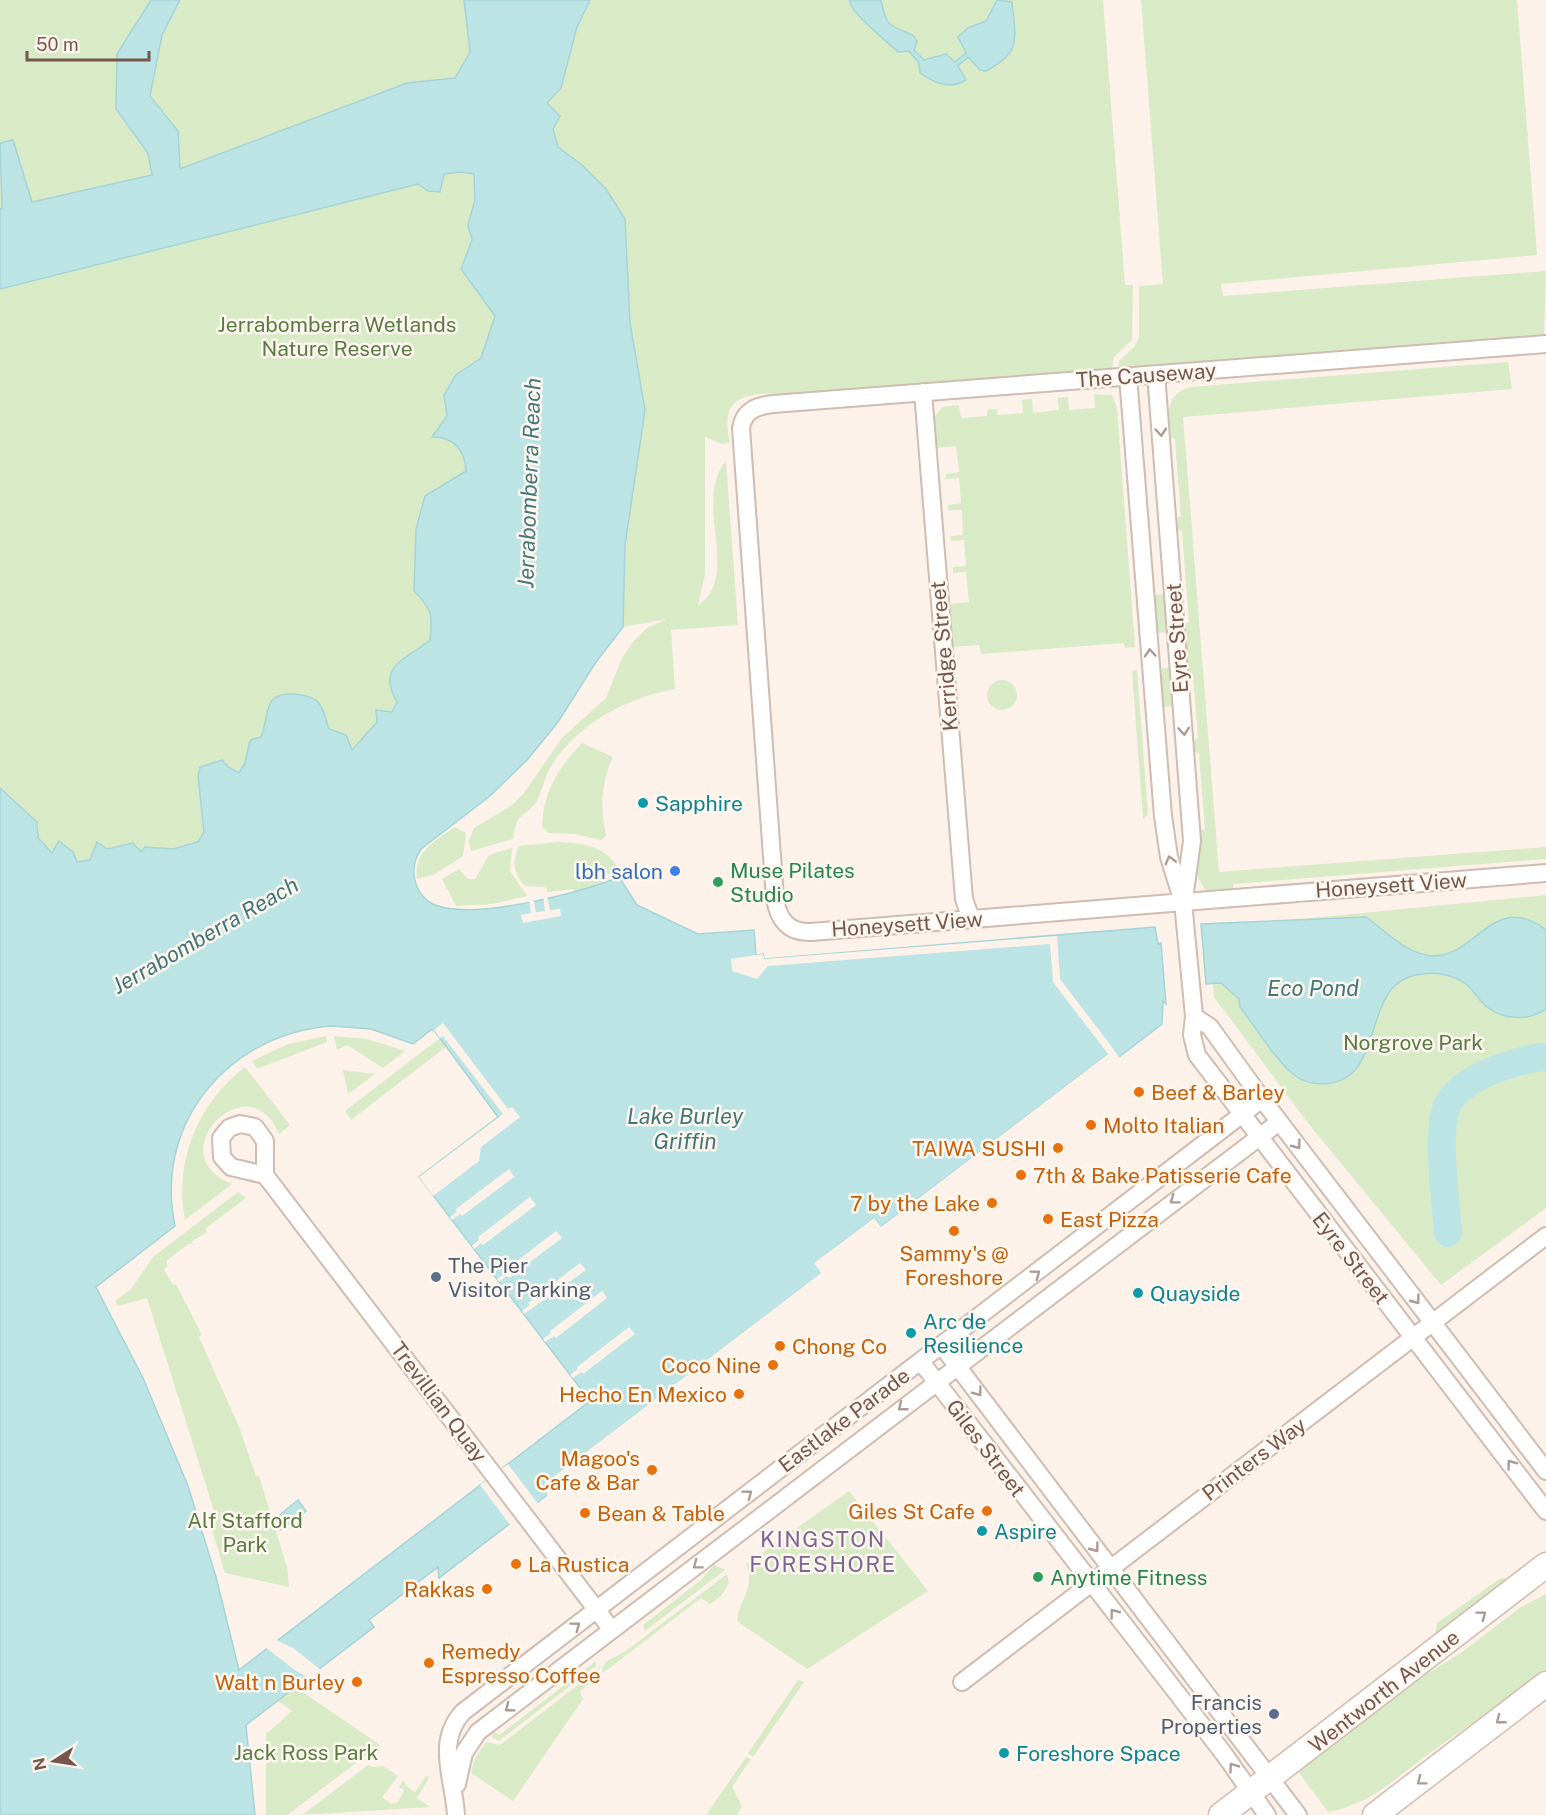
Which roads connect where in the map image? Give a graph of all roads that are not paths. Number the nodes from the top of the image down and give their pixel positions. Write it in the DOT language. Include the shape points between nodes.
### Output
graph roads {
  1 [pos="1546,344"];
  2 [pos="1156,374"];
  3 [pos="1128,376"];
  4 [pos="923,392"];
  5 [pos="748,412"];
  6 [pos="1546,873"];
  7 [pos="1183,902"];
  8 [pos="971,919"];
  9 [pos="1194,1016"];
  10 [pos="1262,1099"];
  11 [pos="1242,1116"];
  12 [pos="1279,1122"];
  13 [pos="1258,1137"];
  14 [pos="265,1175"];
  15 [pos="1546,1236"];
  16 [pos="1433,1323"];
  17 [pos="1414,1337"];
  18 [pos="942,1346"];
  19 [pos="921,1362"];
  20 [pos="958,1366"];
  21 [pos="936,1382"];
  22 [pos="1546,1471"];
  23 [pos="1546,1480"];
  24 [pos="1532,1492"];
  25 [pos="1546,1511"];
  26 [pos="1546,1565"];
  27 [pos="1111,1568"];
  28 [pos="1091,1584"];
  29 [pos="1546,1586"];
  30 [pos="1507,1596"];
  31 [pos="597,1609"];
  32 [pos="612,1630"];
  33 [pos="962,1682"];
  34 [pos="1546,1684"];
  35 [pos="1225,1718"];
  36 [pos="456,1720"];
  37 [pos="478,1732"];
  38 [pos="1206,1733"];
  39 [pos="1270,1778"];
  40 [pos="1250,1793"];
  41 [pos="455,1794"];
  42 [pos="1384,1808"];
  43 [pos="456,1815"];
  44 [pos="1221,1815"];
  45 [pos="1267,1815"];
  46 [pos="1298,1815"];
  47 [pos="1358,1815"];
  1 -- 2 [label="street, The Causeway"];
  2 -- 3 [label="street, The Causeway"];
  2 -- 7 [label="street, Eyre Street, one-way" via="1192,841"];
  3 -- 4 [label="street, The Causeway"];
  7 -- 3 [label="street, Eyre Street, one-way" via="1169,857 1163,816"];
  4 -- 5 [label="street, The Causeway" via="773,404"];
  4 -- 8 [label="street, Kerridge Street" via="964,899"];
  5 -- 8 [label="street, Honeysett View" via="741,424 741,439 778,912 788,927 801,932"];
  6 -- 7 [label="street, Honeysett View"];
  7 -- 8 [label="street, Honeysett View"];
  7 -- 9 [label="street, Eyre Street"];
  9 -- 10 [label="street, Eyre Street" via="1210,1027"];
  9 -- 11 [label="street, Eyre Street" via="1192,1035 1197,1055"];
  10 -- 11 [label="street, Eastlake Parade"];
  10 -- 12 [label="street, Eyre Street"];
  11 -- 13 [label="street, Eyre Street"];
  18 -- 11 [label="street, Eastlake Parade, one-way"];
  12 -- 13 [label="street, Eastlake Parade"];
  12 -- 16 [label="street, Eyre Street, one-way"];
  13 -- 17 [label="street, Eyre Street"];
  13 -- 20 [label="street, Eastlake Parade, one-way"];
  14 -- 31 [label="street, Trevillian Quay"];
  15 -- 16 [label="street, Printers Way"];
  16 -- 17 [label="street, Printers Way"];
  16 -- 22 [label="street, Eyre Street"];
  24 -- 17 [label="street, Eyre Street, one-way"];
  17 -- 27 [label="street, Printers Way"];
  18 -- 19 [label="street, Eastlake Parade"];
  18 -- 20 [label="street, Giles Street"];
  19 -- 21 [label="street, Giles Street"];
  31 -- 19 [label="street, Eastlake Parade, one-way"];
  20 -- 21 [label="street, Eastlake Parade"];
  20 -- 27 [label="street, Giles Street, one-way"];
  21 -- 28 [label="street, Giles Street"];
  21 -- 32 [label="street, Eastlake Parade, one-way"];
  23 -- 24 [label="street"];
  24 -- 25 [label="street, Eyre Street"];
  26 -- 30 [label="main road, Wentworth Avenue"];
  27 -- 28 [label="street, Printers Way"];
  27 -- 35 [label="street, Giles Street"];
  28 -- 33 [label="street, Printers Way"];
  38 -- 28 [label="street, Giles Street, one-way"];
  29 -- 30 [label="main road"];
  39 -- 30 [label="main road, Wentworth Avenue, one-way"];
  31 -- 32 [label="street, Trevillian Quay"];
  36 -- 31 [label="street, Eastlake Parade, one-way"];
  32 -- 37 [label="street, Eastlake Parade, one-way"];
  34 -- 42 [label="main road, one-way"];
  35 -- 38 [label="street"];
  35 -- 39 [label="street, Giles Street"];
  36 -- 37 [label="street" via="455,1729 462,1735"];
  36 -- 41 [label="street, Eastlake Parade" via="447,1742"];
  37 -- 41 [label="street, Eastlake Parade" via="464,1753"];
  40 -- 38 [label="street, Giles Street, one-way"];
  39 -- 40 [label="main road, Wentworth Avenue"];
  39 -- 46 [label="street, Giles Street"];
  40 -- 44 [label="main road, Wentworth Avenue"];
  40 -- 45 [label="street, Giles Street"];
  41 -- 43 [label="street, Eastlake Parade"];
  42 -- 47 [label="main road"];
}
